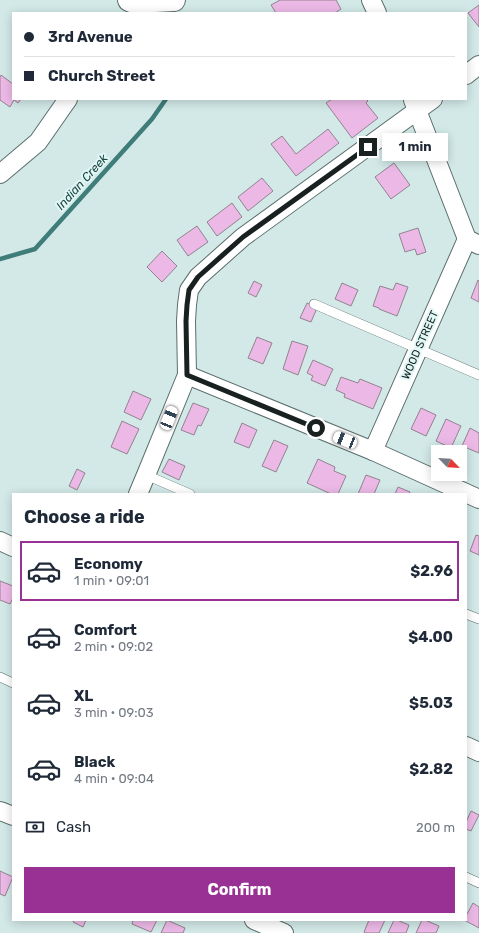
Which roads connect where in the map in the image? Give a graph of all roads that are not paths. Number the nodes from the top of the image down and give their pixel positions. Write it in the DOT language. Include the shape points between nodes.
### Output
graph roads {
  1 [pos="174,0"];
  2 [pos="371,0"];
  3 [pos="130,5"];
  4 [pos="377,12"];
  5 [pos="479,66"];
  6 [pos="467,74"];
  7 [pos="67,100"];
  8 [pos="431,100"];
  9 [pos="415,105"];
  10 [pos="0,174"];
  11 [pos="473,242"];
  12 [pos="314,304"];
  13 [pos="418,350"];
  14 [pos="187,375"];
  15 [pos="479,375"];
  16 [pos="373,451"];
  17 [pos="146,475"];
  18 [pos="138,493"];
  19 [pos="188,493"];
  20 [pos="479,498"];
  21 [pos="0,541"];
  22 [pos="12,547"];
  23 [pos="467,614"];
  24 [pos="479,619"];
  25 [pos="0,676"];
  26 [pos="12,682"];
  27 [pos="467,746"];
  28 [pos="479,752"];
  29 [pos="0,812"];
  30 [pos="12,816"];
  31 [pos="467,877"];
  32 [pos="479,883"];
  33 [pos="256,921"];
  34 [pos="284,933"];
  1 -- 3 [label="street"];
  2 -- 4 [label="street"];
  5 -- 6 [label="street"];
  7 -- 10 [label="street" via="38,142"];
  8 -- 9 [label="street"];
  9 -- 11 [label="street"];
  9 -- 14 [label="street" via="243,237 198,277 189,290 187,305"];
  11 -- 13 [label="street, WOOD STREET"];
  12 -- 13 [label="lane"];
  13 -- 15 [label="lane"];
  13 -- 16 [label="street, WOOD STREET"];
  14 -- 16 [label="street"];
  14 -- 17 [label="street"];
  16 -- 20 [label="street"];
  17 -- 18 [label="street"];
  17 -- 19 [label="lane"];
  21 -- 22 [label="street"];
  23 -- 24 [label="lane"];
  25 -- 26 [label="lane"];
  27 -- 28 [label="street"];
  29 -- 30 [label="street"];
  31 -- 32 [label="lane"];
  33 -- 34 [label="street"];
}
